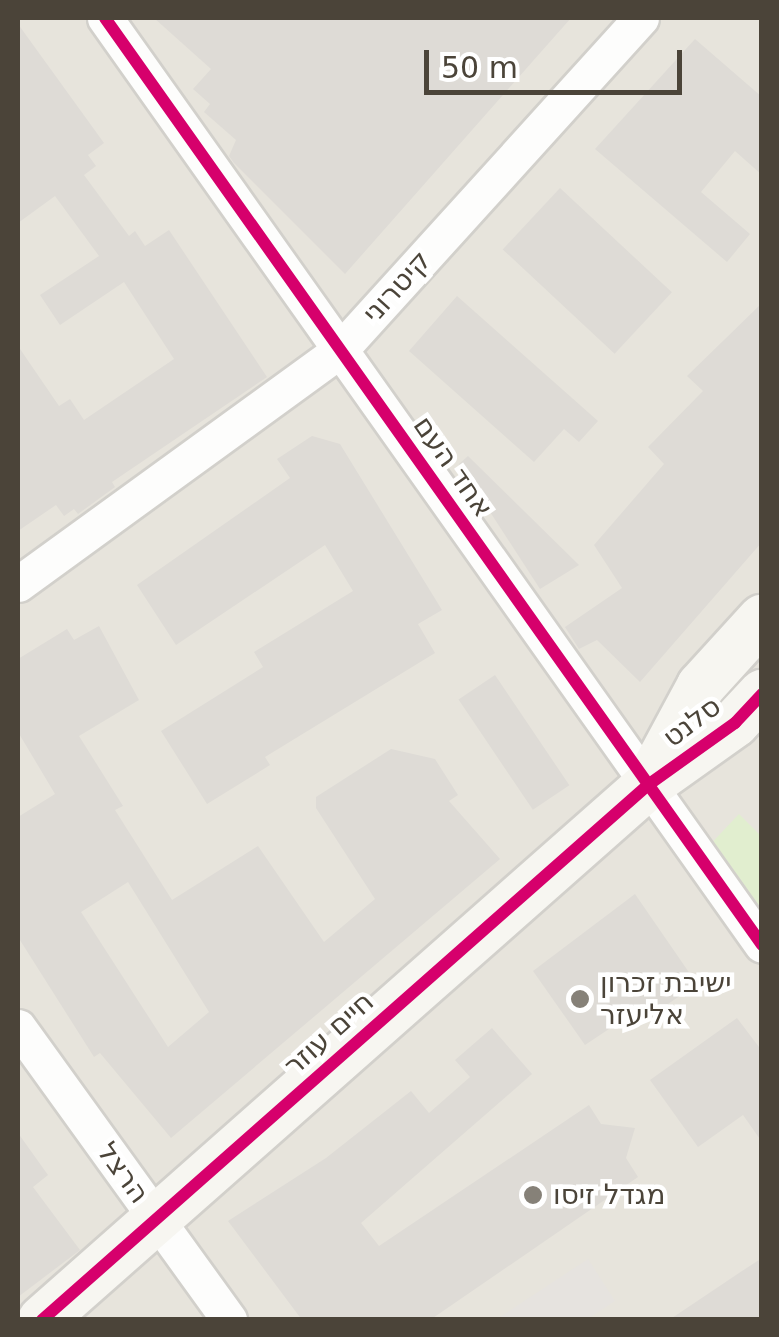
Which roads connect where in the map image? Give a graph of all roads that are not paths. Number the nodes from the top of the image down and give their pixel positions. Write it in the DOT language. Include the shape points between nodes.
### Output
graph roads {
  1 [pos="106,18"];
  2 [pos="641,18"];
  3 [pos="340,350"];
  4 [pos="18,584"];
  5 [pos="762,619"];
  6 [pos="762,694"];
  7 [pos="648,784"];
  8 [pos="762,944"];
  9 [pos="18,1027"];
  10 [pos="158,1221"];
  11 [pos="42,1320"];
  12 [pos="229,1320"];
  1 -- 3 [label="street, אחד העם"];
  2 -- 3 [label="street, קיטרוני"];
  3 -- 4 [label="street, קיטרוני"];
  3 -- 7 [label="street, אחד העם"];
  5 -- 7 [label="street, סלנט" via="701,686"];
  6 -- 7 [label="street, סלנט" via="735,723"];
  7 -- 8 [label="street, אחד העם"];
  7 -- 10 [label="street, חיים עוזר"];
  9 -- 10 [label="street, הרצל"];
  10 -- 11 [label="street, חיים עוזר"];
  10 -- 12 [label="street, הרצל"];
}
